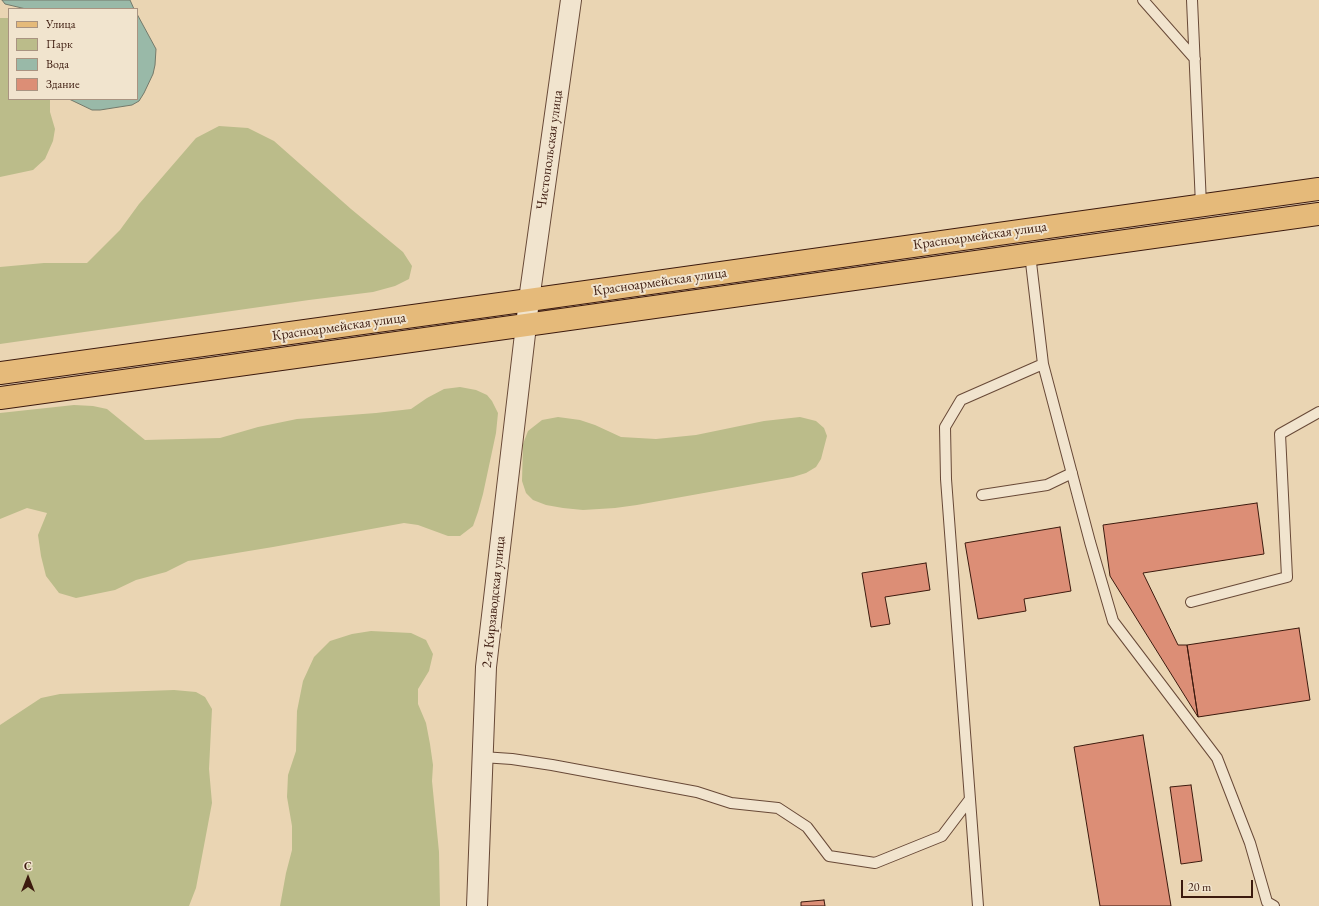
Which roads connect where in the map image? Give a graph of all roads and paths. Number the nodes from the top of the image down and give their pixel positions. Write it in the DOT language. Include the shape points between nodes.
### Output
graph roads {
  1 [pos="571,0"];
  2 [pos="1143,0"];
  3 [pos="1192,0"];
  4 [pos="1195,58"];
  5 [pos="1319,188"];
  6 [pos="1201,205"];
  7 [pos="1319,214"];
  8 [pos="1030,254"];
  9 [pos="529,300"];
  10 [pos="526,325"];
  11 [pos="1043,364"];
  12 [pos="0,373"];
  13 [pos="0,398"];
  14 [pos="1319,412"];
  15 [pos="1072,473"];
  16 [pos="982,496"];
  17 [pos="1191,602"];
  18 [pos="482,757"];
  19 [pos="970,799"];
  20 [pos="1269,905"];
  21 [pos="477,906"];
  22 [pos="978,906"];
  1 -- 9 [label="street, Чистопольская улица"];
  2 -- 4 [label="lane"];
  3 -- 4 [label="lane"];
  4 -- 6 [label="lane"];
  5 -- 6 [label="main road, Красноармейская улица"];
  6 -- 9 [label="main road, Красноармейская улица"];
  7 -- 8 [label="main road, Красноармейская улица"];
  8 -- 10 [label="main road, Красноармейская улица"];
  8 -- 11 [label="lane"];
  9 -- 10 [label="street, 2-я Кирзаводская улица"];
  9 -- 12 [label="main road, Красноармейская улица"];
  10 -- 13 [label="main road, Красноармейская улица"];
  10 -- 18 [label="street, 2-я Кирзаводская улица" via="486,667"];
  11 -- 15 [label="lane"];
  11 -- 19 [label="lane" via="961,400 945,427"];
  14 -- 17 [label="lane" via="1280,434 1287,577"];
  15 -- 16 [label="lane" via="1047,485"];
  15 -- 20 [label="lane" via="1113,621 1217,758 1250,843"];
  18 -- 19 [label="lane" via="552,764 697,792 731,803 778,808 807,827 828,856 875,863 942,836"];
  18 -- 21 [label="street, 2-я Кирзаводская улица"];
  19 -- 22 [label="lane"];
}
